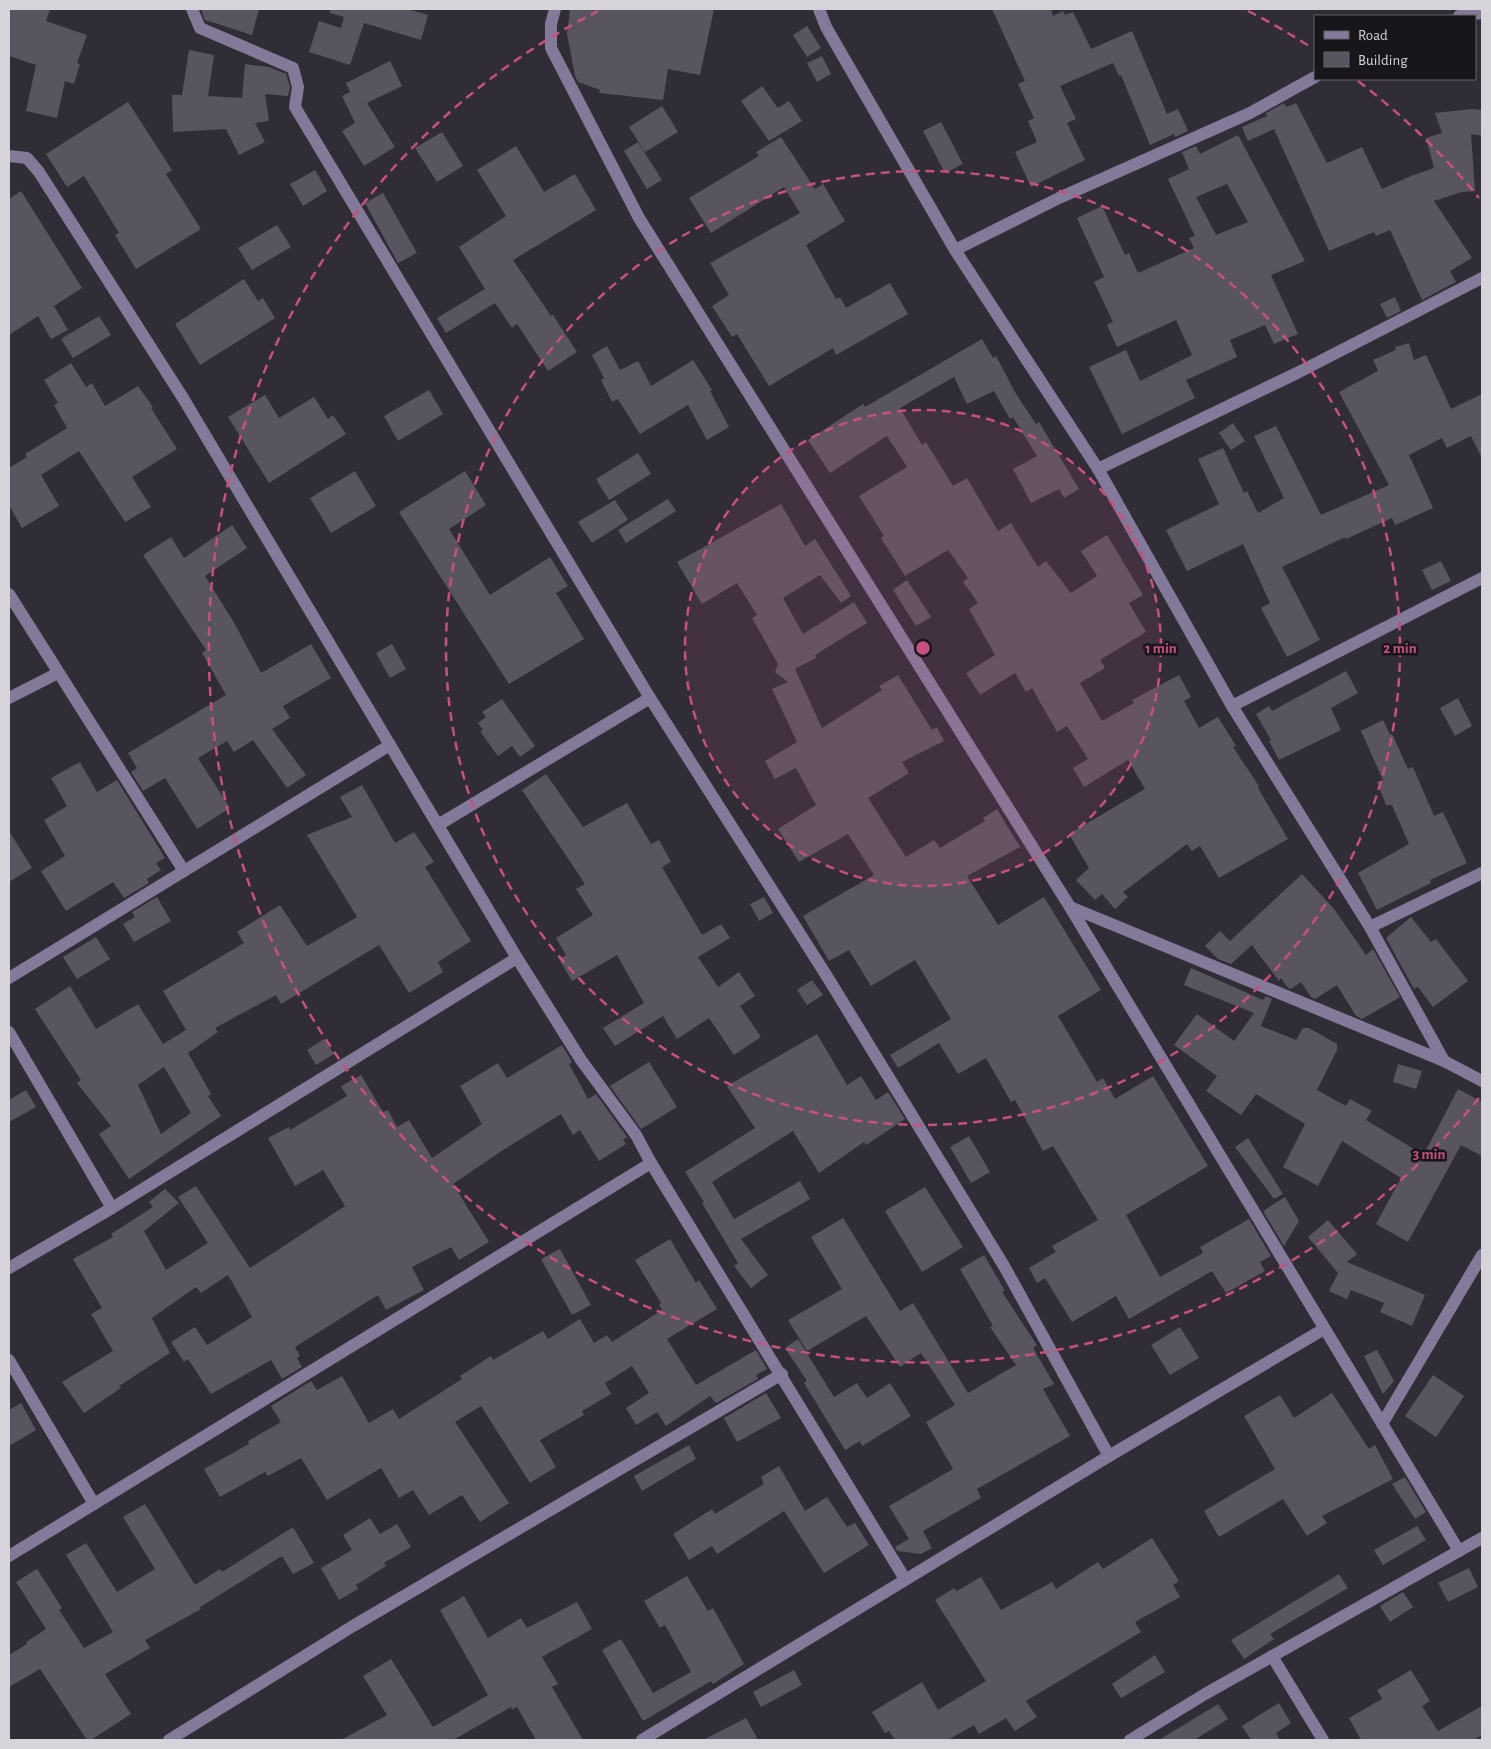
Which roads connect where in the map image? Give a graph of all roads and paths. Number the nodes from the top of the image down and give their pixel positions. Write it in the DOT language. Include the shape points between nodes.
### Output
graph roads {
  1 [pos="192,9"];
  2 [pos="555,9"];
  3 [pos="819,9"];
  4 [pos="1482,13"];
  5 [pos="1467,15"];
  6 [pos="1314,78"];
  7 [pos="9,156"];
  8 [pos="955,250"];
  9 [pos="1482,278"];
  10 [pos="1098,469"];
  11 [pos="1482,578"];
  12 [pos="9,594"];
  13 [pos="58,672"];
  14 [pos="9,698"];
  15 [pos="650,698"];
  16 [pos="1232,706"];
  17 [pos="390,744"];
  18 [pos="438,825"];
  19 [pos="184,871"];
  20 [pos="1482,873"];
  21 [pos="1070,907"];
  22 [pos="1370,927"];
  23 [pos="517,958"];
  24 [pos="9,978"];
  25 [pos="9,1032"];
  26 [pos="1444,1061"];
  27 [pos="1482,1081"];
  28 [pos="651,1163"];
  29 [pos="112,1208"];
  30 [pos="1482,1256"];
  31 [pos="9,1268"];
  32 [pos="1324,1329"];
  33 [pos="9,1360"];
  34 [pos="782,1374"];
  35 [pos="1382,1424"];
  36 [pos="1109,1456"];
  37 [pos="94,1504"];
  38 [pos="1482,1538"];
  39 [pos="1459,1551"];
  40 [pos="9,1556"];
  41 [pos="905,1579"];
  42 [pos="1272,1656"];
  43 [pos="169,1740"];
  44 [pos="642,1740"];
  45 [pos="1130,1740"];
  46 [pos="1323,1740"];
  1 -- 15 [label="street" via="200,28 293,68 298,87 295,107"];
  2 -- 21 [label="street" via="550,24 551,48 639,218"];
  3 -- 8 [label="street" via="826,27"];
  4 -- 5 [label="street"];
  6 -- 8 [label="street" via="1250,113 1058,198"];
  7 -- 17 [label="street" via="27,158 39,172 183,398"];
  8 -- 10 [label="street"];
  9 -- 10 [label="street" via="1299,372"];
  10 -- 16 [label="street"];
  11 -- 16 [label="street"];
  12 -- 13 [label="street"];
  13 -- 14 [label="street"];
  13 -- 19 [label="street"];
  15 -- 18 [label="street"];
  15 -- 36 [label="street" via="922,1130 1004,1266"];
  16 -- 22 [label="street"];
  17 -- 18 [label="street"];
  17 -- 19 [label="street"];
  18 -- 23 [label="street"];
  19 -- 24 [label="street"];
  20 -- 22 [label="street"];
  21 -- 26 [label="street"];
  21 -- 32 [label="street"];
  22 -- 26 [label="street"];
  23 -- 28 [label="street" via="582,1060 636,1135"];
  23 -- 29 [label="street"];
  25 -- 29 [label="street"];
  26 -- 27 [label="street"];
  28 -- 34 [label="street"];
  28 -- 37 [label="street"];
  29 -- 31 [label="street"];
  30 -- 35 [label="street"];
  32 -- 35 [label="street"];
  32 -- 36 [label="street"];
  33 -- 37 [label="street"];
  34 -- 41 [label="street"];
  34 -- 43 [label="street" via="353,1626"];
  35 -- 39 [label="street"];
  36 -- 41 [label="street"];
  37 -- 40 [label="street"];
  38 -- 39 [label="street"];
  39 -- 42 [label="street"];
  41 -- 44 [label="street"];
  42 -- 45 [label="street"];
  42 -- 46 [label="street"];
}
